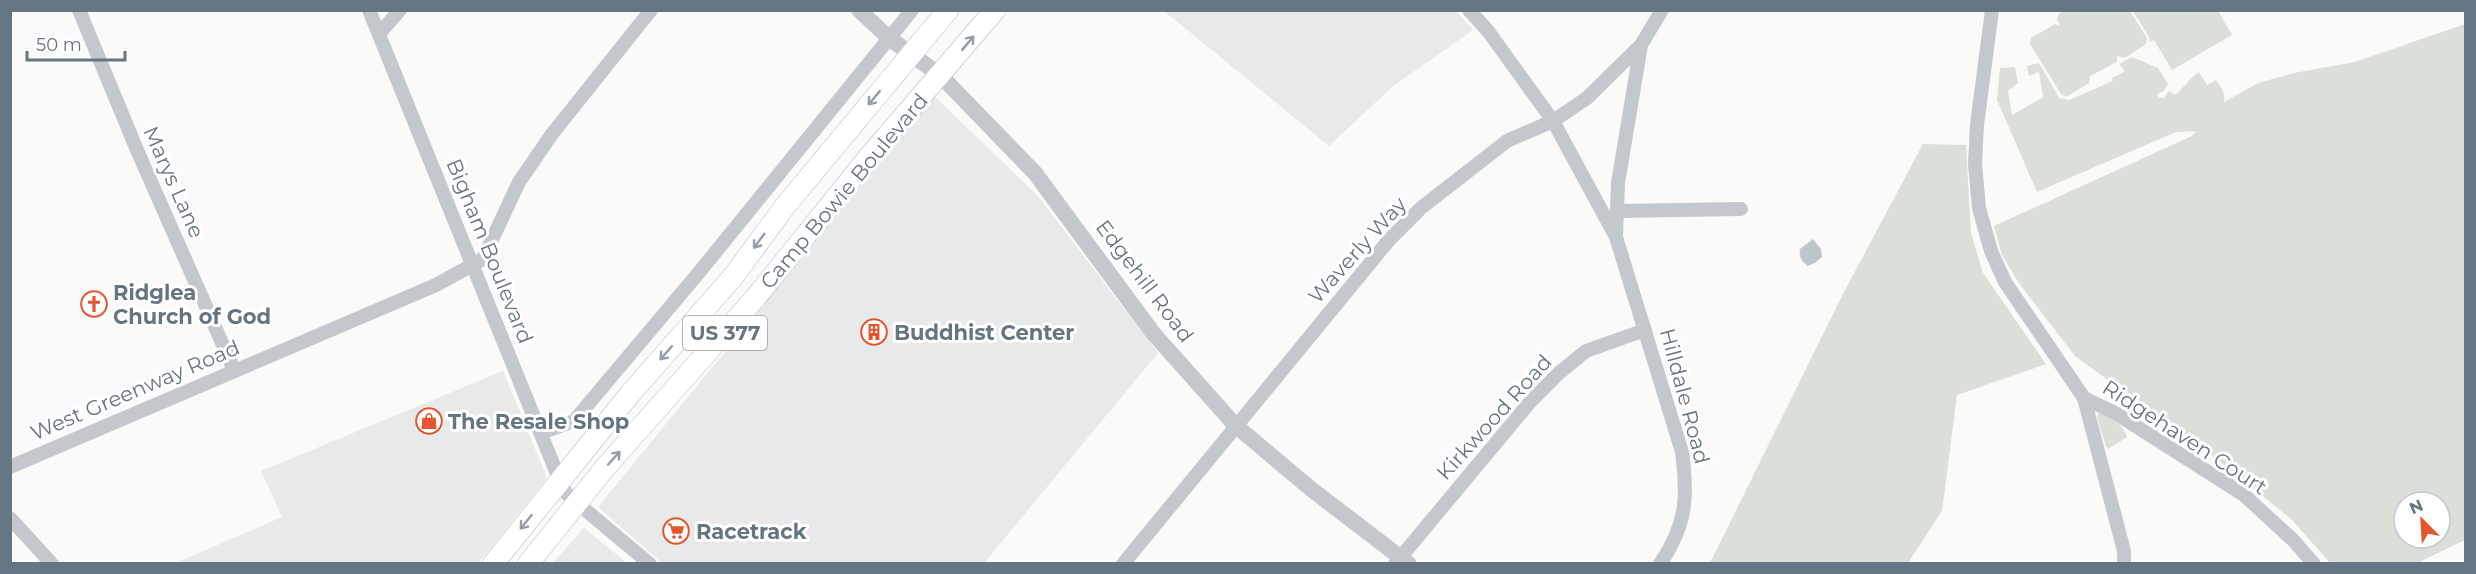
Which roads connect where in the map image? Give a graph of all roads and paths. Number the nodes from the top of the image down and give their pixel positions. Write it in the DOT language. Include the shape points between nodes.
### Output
graph roads {
  1 [pos="79,10"];
  2 [pos="369,10"];
  3 [pos="400,10"];
  4 [pos="651,10"];
  5 [pos="859,10"];
  6 [pos="912,10"];
  7 [pos="948,10"];
  8 [pos="995,10"];
  9 [pos="1469,10"];
  10 [pos="1662,10"];
  11 [pos="1992,10"];
  12 [pos="379,34"];
  13 [pos="889,38"];
  14 [pos="1641,45"];
  15 [pos="912,53"];
  16 [pos="941,76"];
  17 [pos="1553,121"];
  18 [pos="1741,208"];
  19 [pos="1617,211"];
  20 [pos="1616,237"];
  21 [pos="474,265"];
  22 [pos="732,278"];
  23 [pos="756,297"];
  24 [pos="1646,330"];
  25 [pos="234,370"];
  26 [pos="2084,398"];
  27 [pos="1235,425"];
  28 [pos="541,434"];
  29 [pos="10,466"];
  30 [pos="560,481"];
  31 [pos="577,503"];
  32 [pos="10,518"];
  33 [pos="1402,562"];
  34 [pos="52,564"];
  35 [pos="493,564"];
  36 [pos="528,564"];
  37 [pos="650,564"];
  38 [pos="1123,564"];
  39 [pos="1660,564"];
  40 [pos="2124,564"];
  41 [pos="2314,564"];
  1 -- 25 [label="street, Marys Lane"];
  2 -- 12 [label="street, Bigham Boulevard"];
  3 -- 12 [label="street"];
  4 -- 21 [label="street" via="552,134 519,182 483,259"];
  5 -- 13 [label="street, Edgehill Road"];
  6 -- 13 [label="street"];
  7 -- 15 [label="main road, Camp Bowie Boulevard / US 377"];
  16 -- 8 [label="main road, Camp Bowie Boulevard / US 377, one-way"];
  9 -- 17 [label="street, Hilldale Road"];
  10 -- 14 [label="street, Waverly Way"];
  11 -- 26 [label="street" via="1977,125 1979,208 2005,282"];
  12 -- 21 [label="street, Bigham Boulevard"];
  13 -- 15 [label="street, Edgehill Road"];
  13 -- 28 [label="street" via="574,421"];
  14 -- 17 [label="street, Waverly Way" via="1597,90"];
  14 -- 19 [label="street, Hilldale Road" via="1618,183"];
  15 -- 16 [label="street, Edgehill Road"];
  15 -- 22 [label="main road, Camp Bowie Boulevard / US 377, one-way" via="786,205"];
  16 -- 23 [label="main road, Camp Bowie Boulevard / US 377" via="868,158"];
  16 -- 27 [label="street, Edgehill Road" via="1035,173 1153,333"];
  17 -- 20 [label="street, Hilldale Road"];
  17 -- 27 [label="street, Waverly Way" via="1507,141 1421,208 1389,240"];
  18 -- 19 [label="street"];
  19 -- 20 [label="street, Hilldale Road"];
  20 -- 24 [label="street, Hilldale Road"];
  21 -- 25 [label="street, West Greenway Road" via="436,285"];
  21 -- 28 [label="street, Bigham Boulevard"];
  22 -- 23 [label="main road"];
  22 -- 30 [label="main road, Camp Bowie Boulevard / US 377, one-way"];
  31 -- 23 [label="main road, Camp Bowie Boulevard / US 377, one-way"];
  24 -- 33 [label="street, Kirkwood Road" via="1586,351 1559,373 1530,402"];
  24 -- 39 [label="street, Hilldale Road" via="1682,452 1686,484 1678,532"];
  25 -- 29 [label="street, West Greenway Road"];
  26 -- 40 [label="street" via="2124,551"];
  26 -- 41 [label="street, Ridgehaven Court" via="2117,414 2244,495"];
  27 -- 33 [label="street, Edgehill Road"];
  27 -- 38 [label="street, Waverly Way"];
  28 -- 30 [label="street, Bigham Boulevard"];
  30 -- 31 [label="street, Bigham Boulevard"];
  30 -- 35 [label="main road, Camp Bowie Boulevard / US 377, one-way"];
  31 -- 36 [label="main road, Camp Bowie Boulevard / US 377"];
  31 -- 37 [label="street, Bigham Boulevard"];
  32 -- 34 [label="street"];
}
